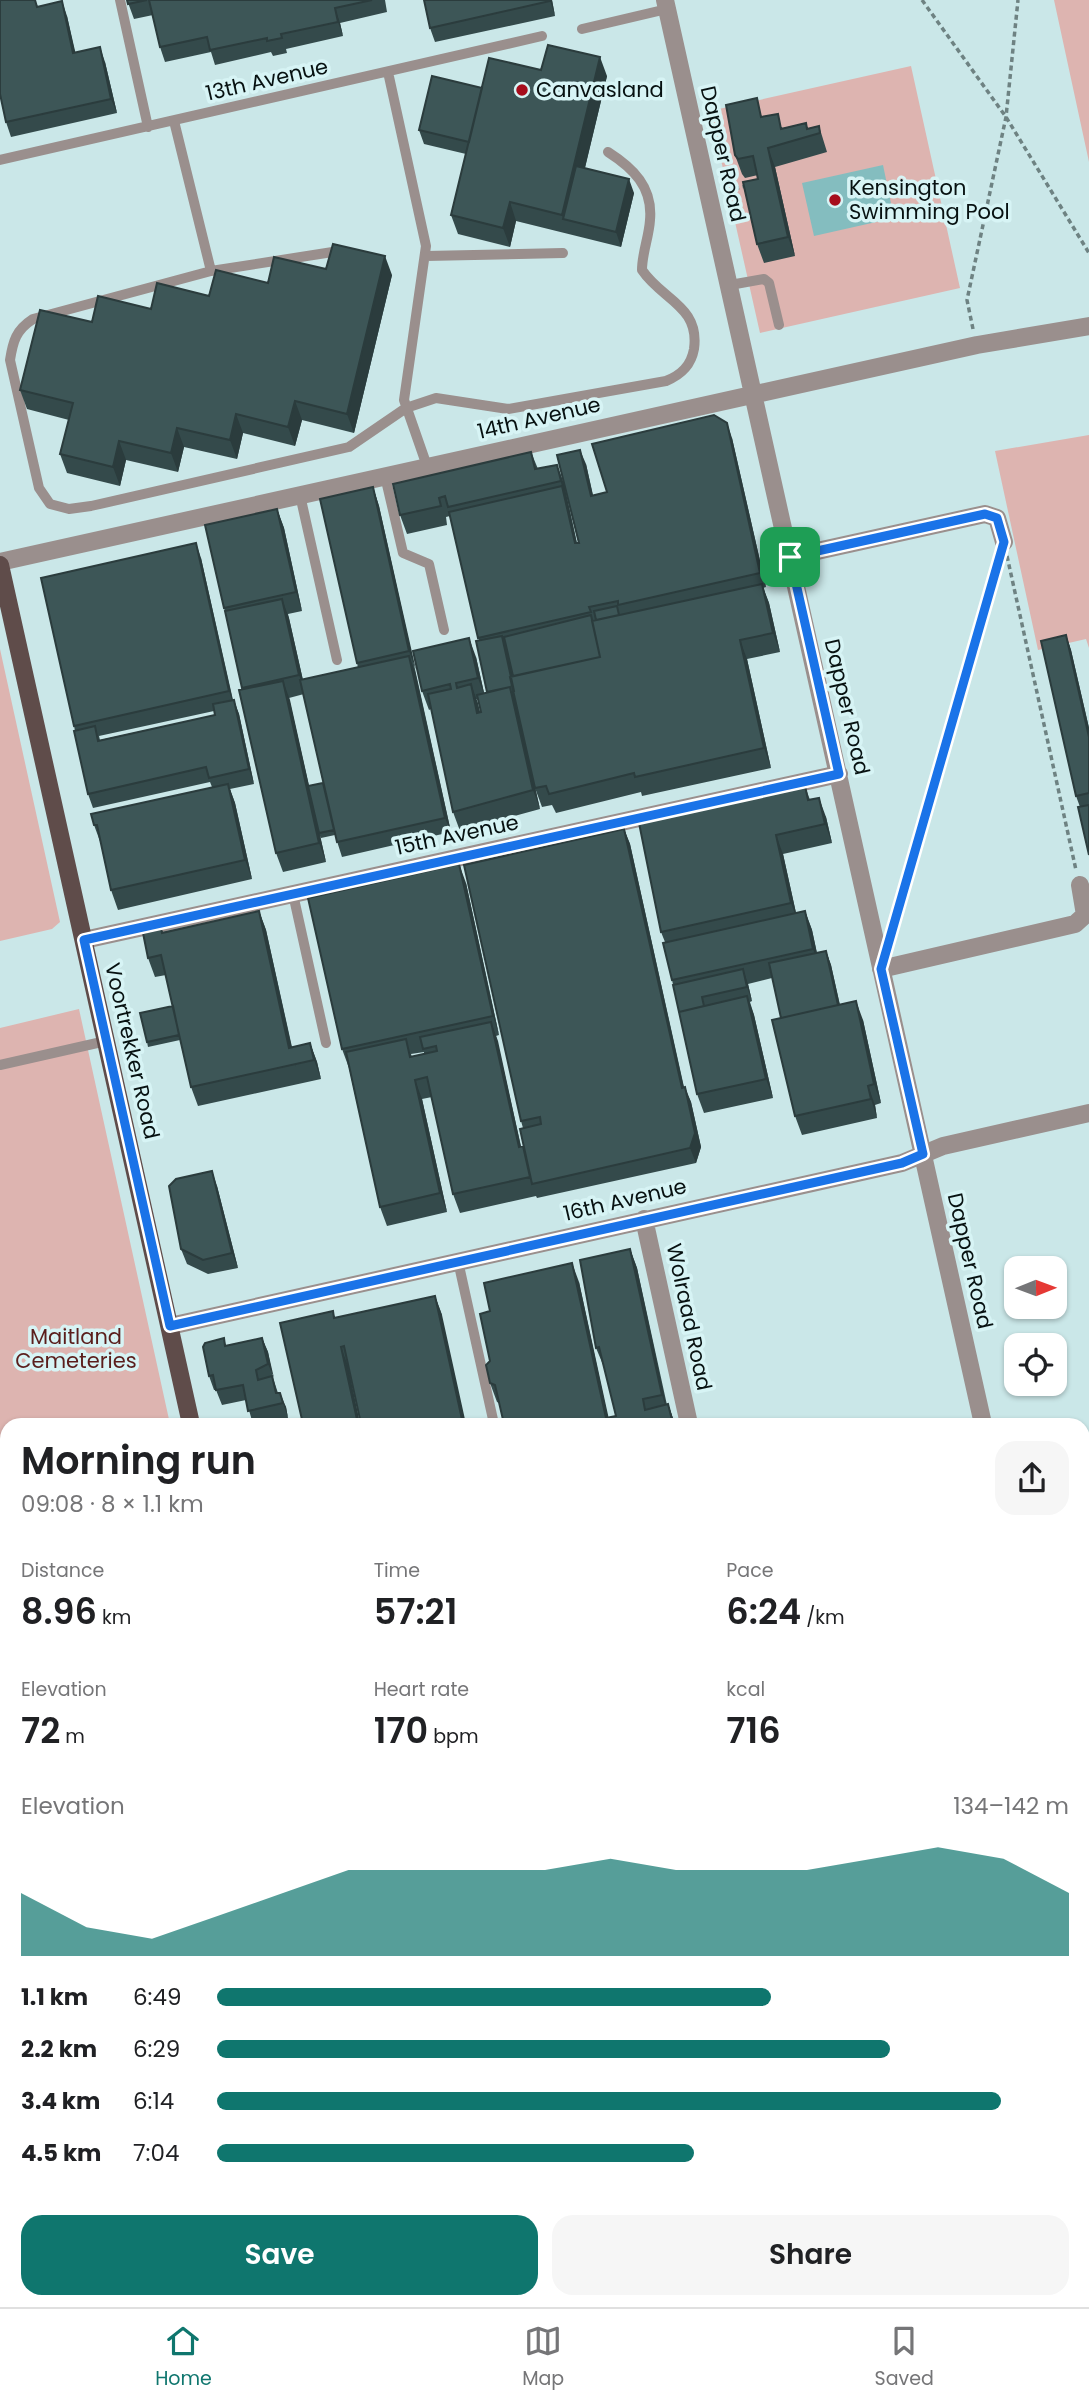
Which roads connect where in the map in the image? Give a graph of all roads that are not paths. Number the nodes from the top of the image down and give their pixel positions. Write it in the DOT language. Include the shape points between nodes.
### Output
graph roads {
  1 [pos="120,0"];
  2 [pos="666,4"];
  3 [pos="582,29"];
  4 [pos="542,36"];
  5 [pos="388,72"];
  6 [pos="174,121"];
  7 [pos="148,127"];
  8 [pos="608,152"];
  9 [pos="0,160"];
  10 [pos="339,251"];
  11 [pos="563,253"];
  12 [pos="426,256"];
  13 [pos="211,271"];
  14 [pos="730,285"];
  15 [pos="779,325"];
  16 [pos="1089,326"];
  17 [pos="753,394"];
  18 [pos="406,408"];
  19 [pos="427,466"];
  20 [pos="386,476"];
  21 [pos="300,495"];
  22 [pos="1004,542"];
  23 [pos="790,557"];
  24 [pos="0,563"];
  25 [pos="444,630"];
  26 [pos="337,660"];
  27 [pos="839,774"];
  28 [pos="1080,886"];
  29 [pos="293,894"];
  30 [pos="84,940"];
  31 [pos="881,969"];
  32 [pos="106,1041"];
  33 [pos="326,1043"];
  34 [pos="0,1065"];
  35 [pos="1089,1113"];
  36 [pos="923,1154"];
  37 [pos="644,1219"];
  38 [pos="458,1261"];
  39 [pos="170,1326"];
  40 [pos="190,1418"];
  41 [pos="493,1418"];
  42 [pos="688,1418"];
  43 [pos="983,1418"];
  1 -- 7 [label="lane"];
  2 -- 3 [label="lane"];
  2 -- 14 [label="street, Dapper Road"];
  4 -- 5 [label="lane, 13th Avenue"];
  5 -- 6 [label="lane, 13th Avenue"];
  5 -- 12 [label="lane"];
  6 -- 7 [label="lane, 13th Avenue"];
  6 -- 13 [label="lane"];
  7 -- 9 [label="lane, 13th Avenue"];
  8 -- 18 [label="lane" via="632,168 643,185 650,220 642,270 681,304 693,325 692,357 687,367 666,381 527,407 495,408 436,398"];
  10 -- 13 [label="lane"];
  11 -- 12 [label="lane"];
  12 -- 18 [label="lane" via="405,381"];
  13 -- 18 [label="lane" via="33,319 20,327 10,360 39,488 51,504 69,509 91,506 349,447"];
  14 -- 15 [label="lane" via="764,279 769,283"];
  14 -- 17 [label="street, Dapper Road"];
  16 -- 17 [label="street, 14th Avenue" via="977,345"];
  17 -- 19 [label="street, 14th Avenue"];
  17 -- 23 [label="street, Dapper Road"];
  18 -- 19 [label="lane"];
  19 -- 20 [label="street, 14th Avenue"];
  20 -- 21 [label="street, 14th Avenue"];
  20 -- 25 [label="lane" via="403,553 429,564"];
  21 -- 24 [label="street, 14th Avenue"];
  21 -- 26 [label="lane"];
  22 -- 23 [label="street" via="997,518 985,514"];
  23 -- 27 [label="street, Dapper Road"];
  24 -- 30 [label="main road, Voortrekker Road"];
  27 -- 29 [label="street, 15th Avenue"];
  27 -- 31 [label="street, Dapper Road"];
  28 -- 31 [label="street" via="1085,915 1075,924"];
  29 -- 30 [label="street, 15th Avenue"];
  29 -- 33 [label="lane"];
  30 -- 32 [label="main road, Voortrekker Road"];
  31 -- 36 [label="street, Dapper Road"];
  32 -- 34 [label="lane"];
  32 -- 39 [label="main road, Voortrekker Road"];
  35 -- 36 [label="street, 16th Avenue"];
  36 -- 37 [label="street, 16th Avenue" via="902,1163"];
  36 -- 43 [label="street, Dapper Road"];
  37 -- 38 [label="street, 16th Avenue"];
  37 -- 42 [label="street, Wolraad Road"];
  38 -- 39 [label="street, 16th Avenue"];
  38 -- 41 [label="lane"];
  39 -- 40 [label="main road, Voortrekker Road"];
}
